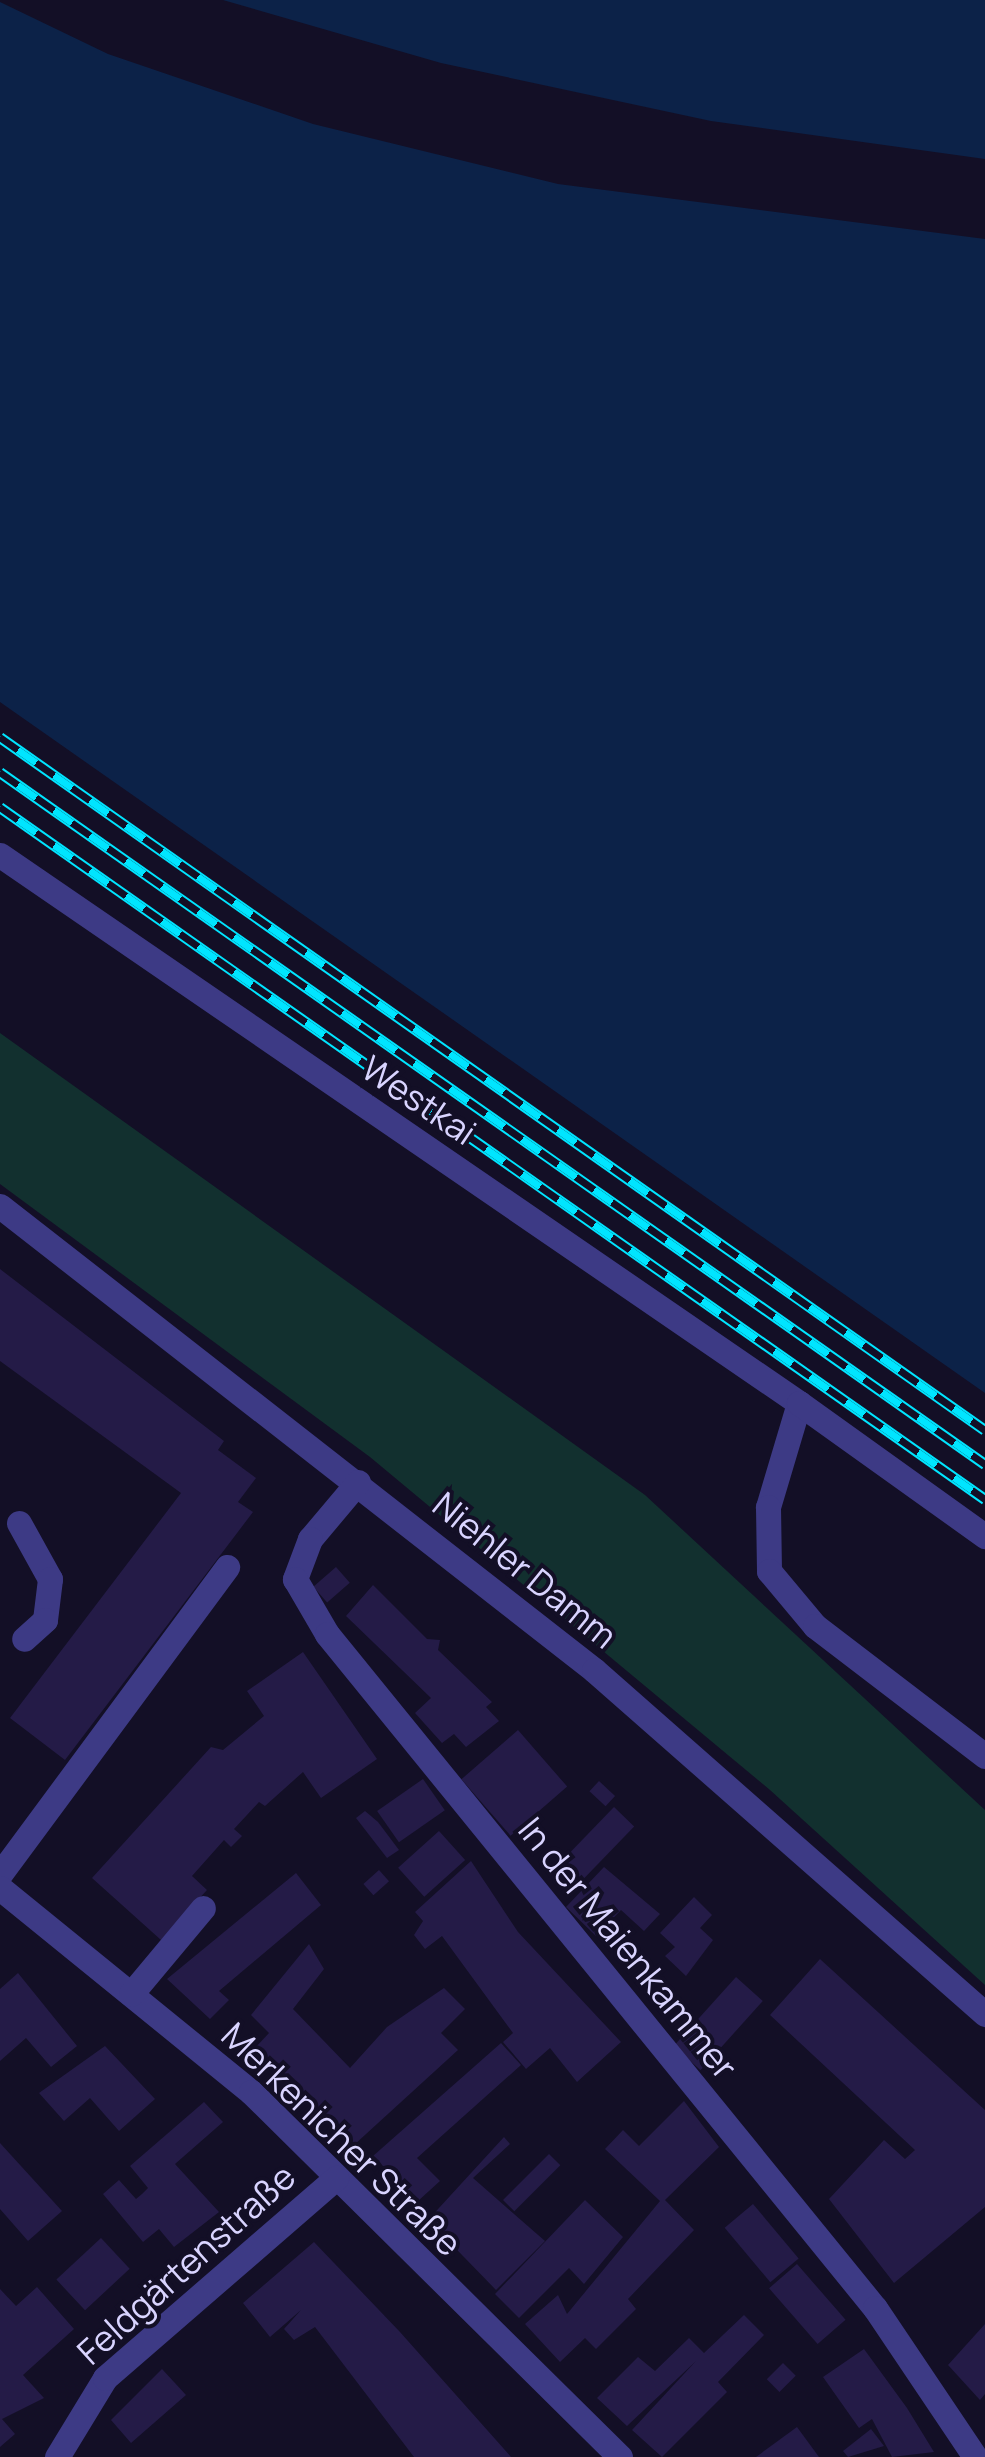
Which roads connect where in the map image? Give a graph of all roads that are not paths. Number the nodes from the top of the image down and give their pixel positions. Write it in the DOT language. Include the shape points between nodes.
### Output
graph roads {
  1 [pos="0,856"];
  2 [pos="2,1212"];
  3 [pos="799,1403"];
  4 [pos="358,1482"];
  5 [pos="20,1523"];
  6 [pos="985,1536"];
  7 [pos="227,1567"];
  8 [pos="24,1639"];
  9 [pos="985,1756"];
  10 [pos="0,1874"];
  11 [pos="0,1888"];
  12 [pos="203,1908"];
  13 [pos="131,1994"];
  14 [pos="985,2014"];
  15 [pos="336,2178"];
  16 [pos="57,2457"];
  17 [pos="620,2457"];
  18 [pos="975,2457"];
  1 -- 3 [label="street, Westkai"];
  2 -- 4 [label="street, Niehler Damm"];
  3 -- 6 [label="street, Westkai"];
  3 -- 9 [label="street" via="768,1508 769,1571 815,1626"];
  4 -- 14 [label="street, Niehler Damm" via="594,1670"];
  4 -- 18 [label="street, In der Maienkammer" via="310,1540 296,1579 327,1634 876,2308"];
  5 -- 8 [label="street" via="50,1579 45,1620"];
  7 -- 10 [label="street"];
  11 -- 13 [label="street, Merkenicher Straße"];
  12 -- 13 [label="street"];
  13 -- 15 [label="street, Merkenicher Straße" via="251,2092"];
  15 -- 16 [label="street, Feldgärtenstraße" via="104,2378"];
  15 -- 17 [label="street, Merkenicher Straße"];
}
